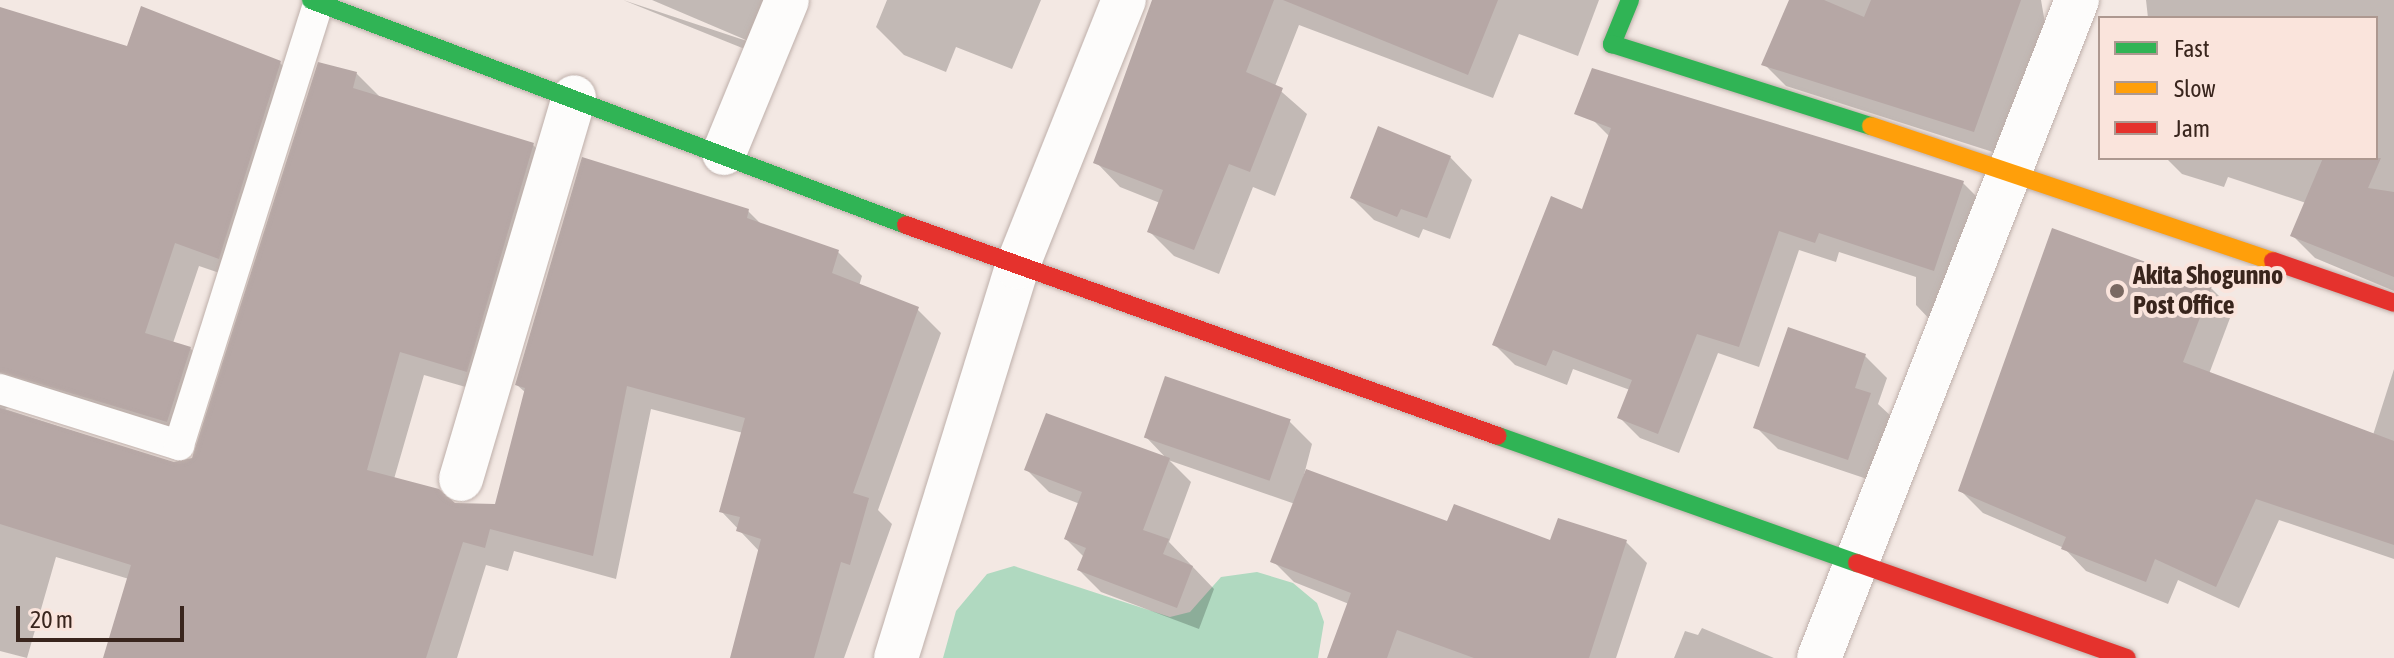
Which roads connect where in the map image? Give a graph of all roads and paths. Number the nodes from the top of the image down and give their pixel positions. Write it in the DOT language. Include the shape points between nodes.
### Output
graph roads {
  1 [pos="787,0"];
  2 [pos="1124,0"];
  3 [pos="1630,0"];
  4 [pos="2077,0"];
  5 [pos="314,1"];
  6 [pos="574,97"];
  7 [pos="724,153"];
  8 [pos="2011,170"];
  9 [pos="1017,267"];
  10 [pos="2394,303"];
  11 [pos="0,389"];
  12 [pos="461,479"];
  13 [pos="1859,564"];
  14 [pos="896,658"];
  15 [pos="1819,658"];
  16 [pos="2127,658"];
  1 -- 7 [label="street"];
  2 -- 9 [label="street"];
  3 -- 8 [label="street" via="1612,44"];
  4 -- 8 [label="street"];
  5 -- 6 [label="street"];
  5 -- 11 [label="lane" via="179,445"];
  6 -- 7 [label="street"];
  6 -- 12 [label="street"];
  7 -- 9 [label="street"];
  8 -- 10 [label="street"];
  8 -- 13 [label="street"];
  9 -- 13 [label="street"];
  9 -- 14 [label="street"];
  13 -- 15 [label="street"];
  13 -- 16 [label="street"];
}
